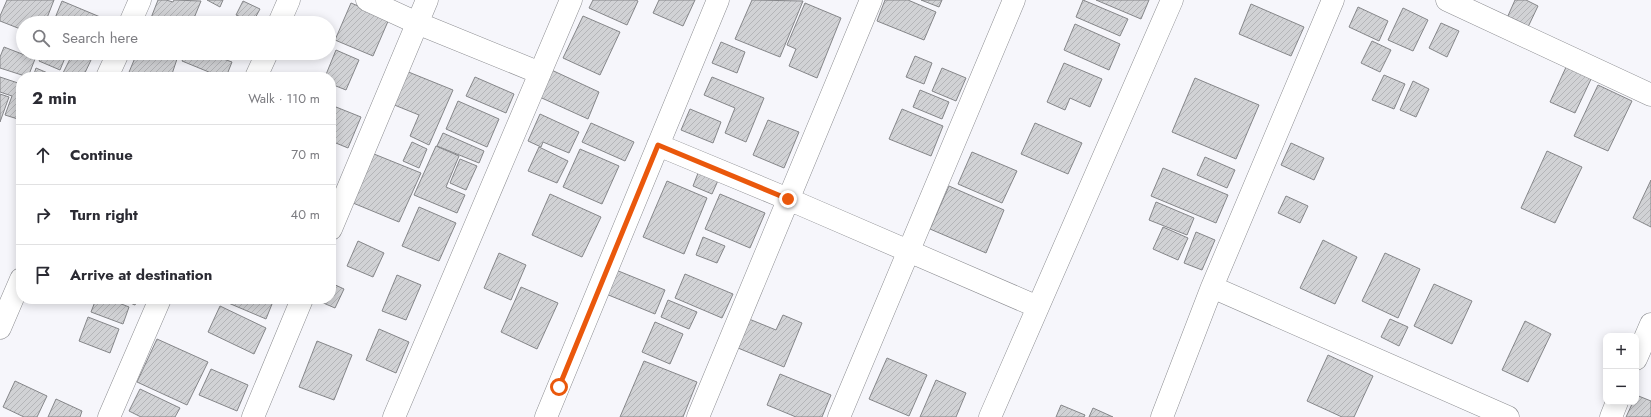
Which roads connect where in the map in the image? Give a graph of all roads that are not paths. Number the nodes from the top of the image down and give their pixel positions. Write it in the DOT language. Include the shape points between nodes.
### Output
graph roads {
  1 [pos="140,0"];
  2 [pos="289,0"];
  3 [pos="367,0"];
  4 [pos="427,0"];
  5 [pos="571,0"];
  6 [pos="718,0"];
  7 [pos="870,0"];
  8 [pos="1014,0"];
  9 [pos="1172,0"];
  10 [pos="1333,0"];
  11 [pos="1447,0"];
  12 [pos="133,16"];
  13 [pos="282,16"];
  14 [pos="417,23"];
  15 [pos="115,60"];
  16 [pos="264,60"];
  17 [pos="109,72"];
  18 [pos="258,72"];
  19 [pos="540,73"];
  20 [pos="1651,95"];
  21 [pos="658,145"];
  22 [pos="788,199"];
  23 [pos="336,217"];
  24 [pos="909,251"];
  25 [pos="1212,287"];
  26 [pos="16,291"];
  27 [pos="158,304"];
  28 [pos="300,304"];
  29 [pos="1038,307"];
  30 [pos="1651,324"];
  31 [pos="0,328"];
  32 [pos="1639,352"];
  33 [pos="1617,405"];
  34 [pos="109,417"];
  35 [pos="253,417"];
  36 [pos="394,417"];
  37 [pos="546,417"];
  38 [pos="698,417"];
  39 [pos="839,417"];
  40 [pos="990,417"];
  41 [pos="1162,417"];
  42 [pos="1508,417"];
  43 [pos="1611,417"];
  1 -- 12 [label="street"];
  2 -- 13 [label="street"];
  3 -- 14 [label="street"];
  4 -- 14 [label="street"];
  5 -- 19 [label="street"];
  6 -- 21 [label="street"];
  7 -- 22 [label="street"];
  8 -- 24 [label="street"];
  9 -- 29 [label="street"];
  10 -- 25 [label="street"];
  11 -- 20 [label="street"];
  14 -- 19 [label="street"];
  14 -- 23 [label="street"];
  15 -- 17 [label="street"];
  16 -- 18 [label="street"];
  19 -- 36 [label="street"];
  21 -- 22 [label="street"];
  21 -- 37 [label="street"];
  22 -- 24 [label="street"];
  22 -- 38 [label="street"];
  24 -- 29 [label="street"];
  24 -- 39 [label="street"];
  25 -- 41 [label="street"];
  25 -- 42 [label="street"];
  26 -- 31 [label="street"];
  27 -- 34 [label="street"];
  28 -- 35 [label="street"];
  29 -- 40 [label="street"];
  30 -- 32 [label="street"];
  33 -- 43 [label="street"];
}
